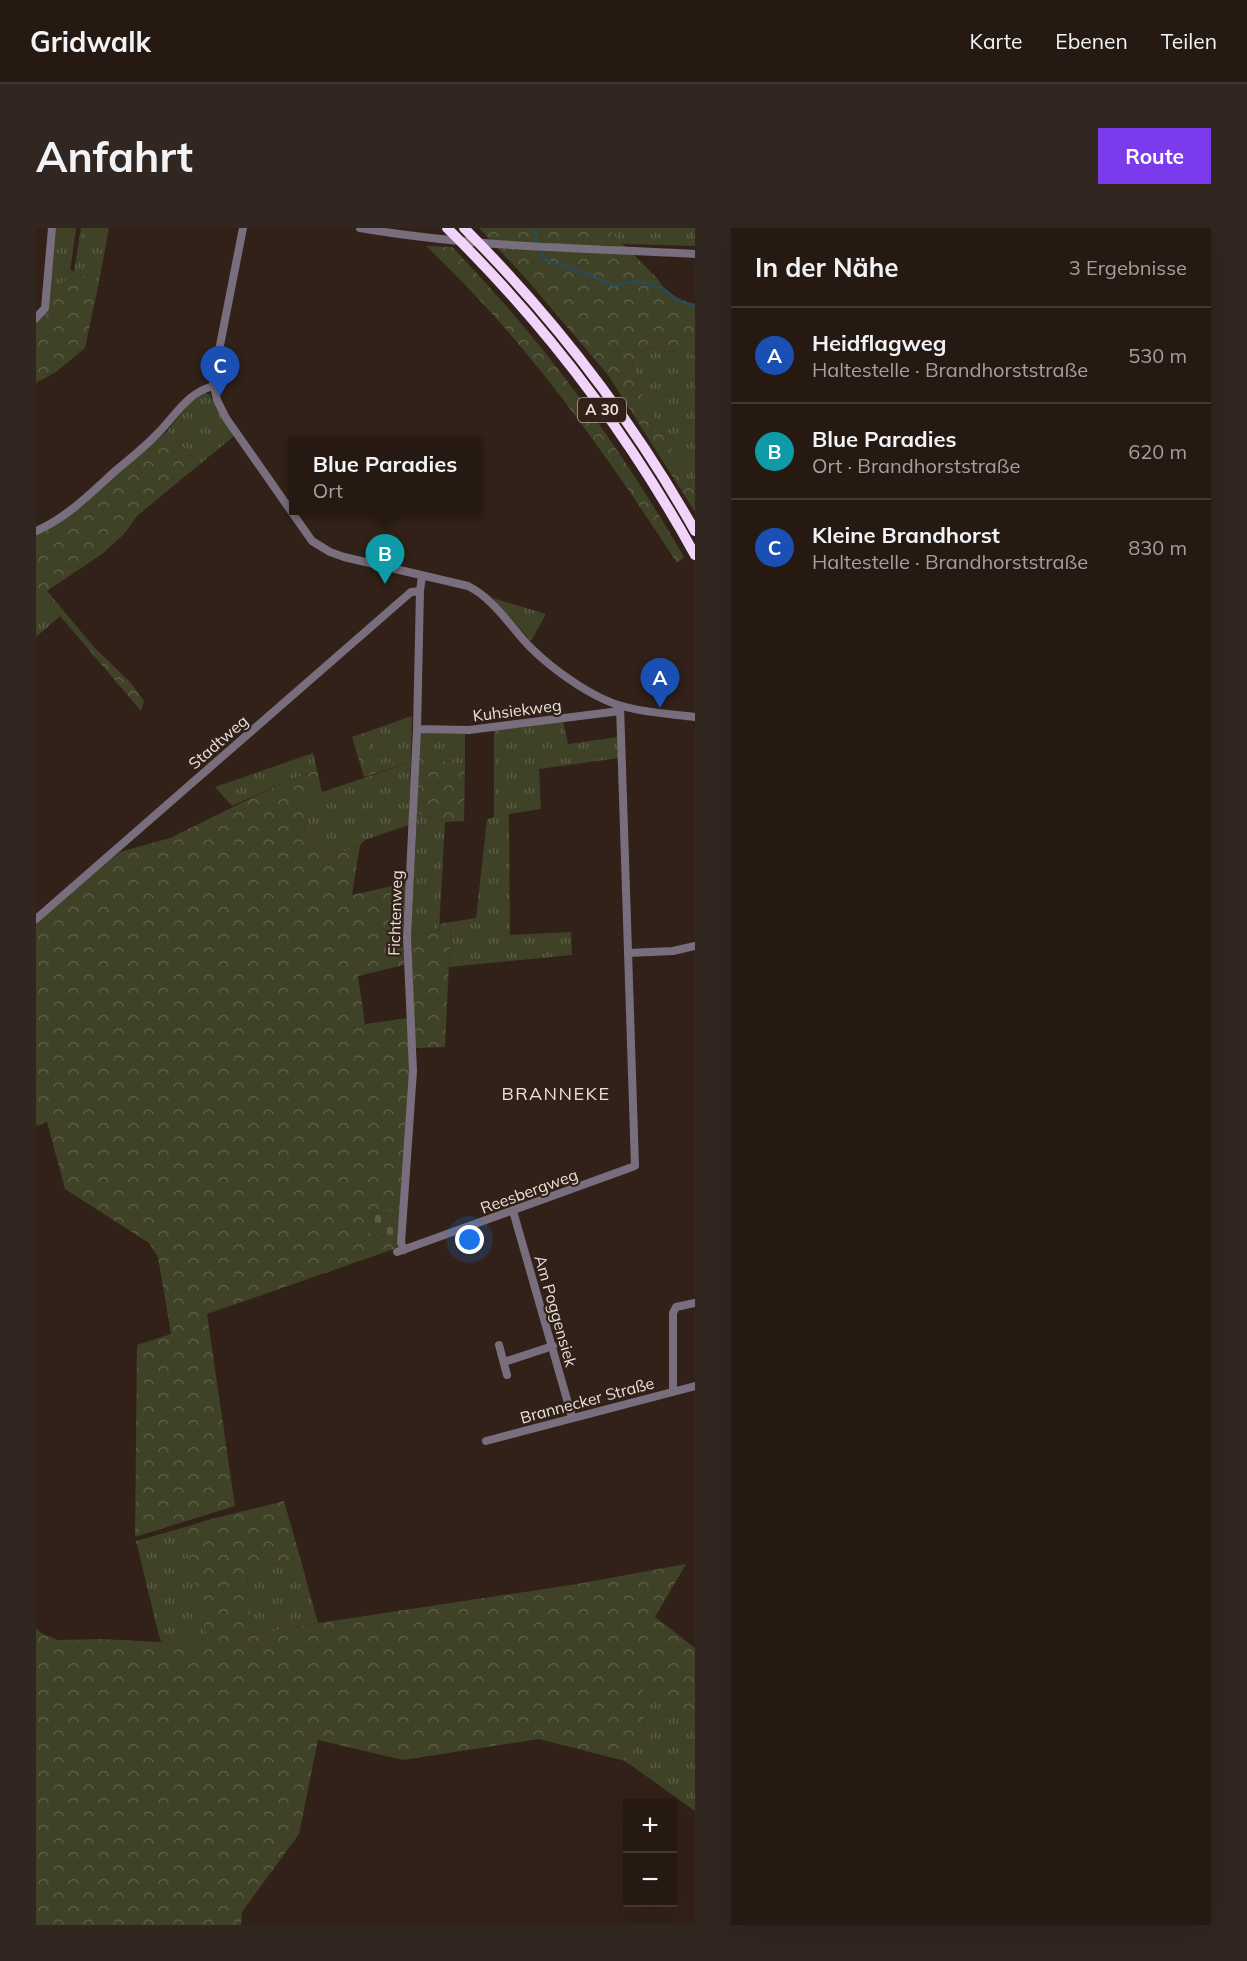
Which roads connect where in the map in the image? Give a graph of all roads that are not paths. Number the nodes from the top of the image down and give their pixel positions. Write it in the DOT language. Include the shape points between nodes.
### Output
graph roads {
  1 [pos="52,228"];
  2 [pos="243,228"];
  3 [pos="360,228"];
  4 [pos="447,228"];
  5 [pos="464,228"];
  6 [pos="695,254"];
  7 [pos="36,318"];
  8 [pos="213,386"];
  9 [pos="289,507"];
  10 [pos="294,515"];
  11 [pos="36,531"];
  12 [pos="695,531"];
  13 [pos="695,555"];
  14 [pos="422,576"];
  15 [pos="420,591"];
  16 [pos="620,709"];
  17 [pos="695,717"];
  18 [pos="417,729"];
  19 [pos="36,919"];
  20 [pos="695,945"];
  21 [pos="628,953"];
  22 [pos="513,1211"];
  23 [pos="400,1251"];
  24 [pos="695,1303"];
  25 [pos="499,1346"];
  26 [pos="553,1346"];
  27 [pos="504,1362"];
  28 [pos="507,1375"];
  29 [pos="695,1386"];
  30 [pos="673,1391"];
  31 [pos="572,1417"];
  32 [pos="486,1441"];
  1 -- 7 [label="street" via="45,308"];
  2 -- 8 [label="street"];
  3 -- 6 [label="street" via="525,245"];
  4 -- 13 [label="highway, A 30" via="545,334 586,386"];
  5 -- 12 [label="highway, A 30" via="554,326 595,379 644,448"];
  8 -- 9 [label="street" via="226,418"];
  8 -- 11 [label="street" via="188,398 157,435 61,519"];
  10 -- 14 [label="street" via="312,540 330,552"];
  14 -- 15 [label="street, Fichtenweg"];
  14 -- 16 [label="street" via="476,590 553,667"];
  15 -- 18 [label="street, Fichtenweg"];
  15 -- 19 [label="street, Stadtweg" via="411,592"];
  16 -- 17 [label="street"];
  16 -- 18 [label="street, Kuhsiekweg" via="469,730"];
  16 -- 21 [label="street"];
  18 -- 23 [label="street, Fichtenweg" via="407,937 412,1071"];
  20 -- 21 [label="street" via="673,951"];
  21 -- 22 [label="street, Reesbergweg" via="635,1166"];
  22 -- 23 [label="street, Reesbergweg"];
  22 -- 26 [label="street, Am Poggensiek"];
  24 -- 30 [label="street" via="676,1307 674,1313"];
  25 -- 27 [label="street"];
  26 -- 27 [label="street"];
  26 -- 31 [label="street, Am Poggensiek"];
  27 -- 28 [label="street"];
  29 -- 30 [label="street, Brannecker Straße"];
  30 -- 31 [label="street, Brannecker Straße"];
  31 -- 32 [label="street, Brannecker Straße"];
}
